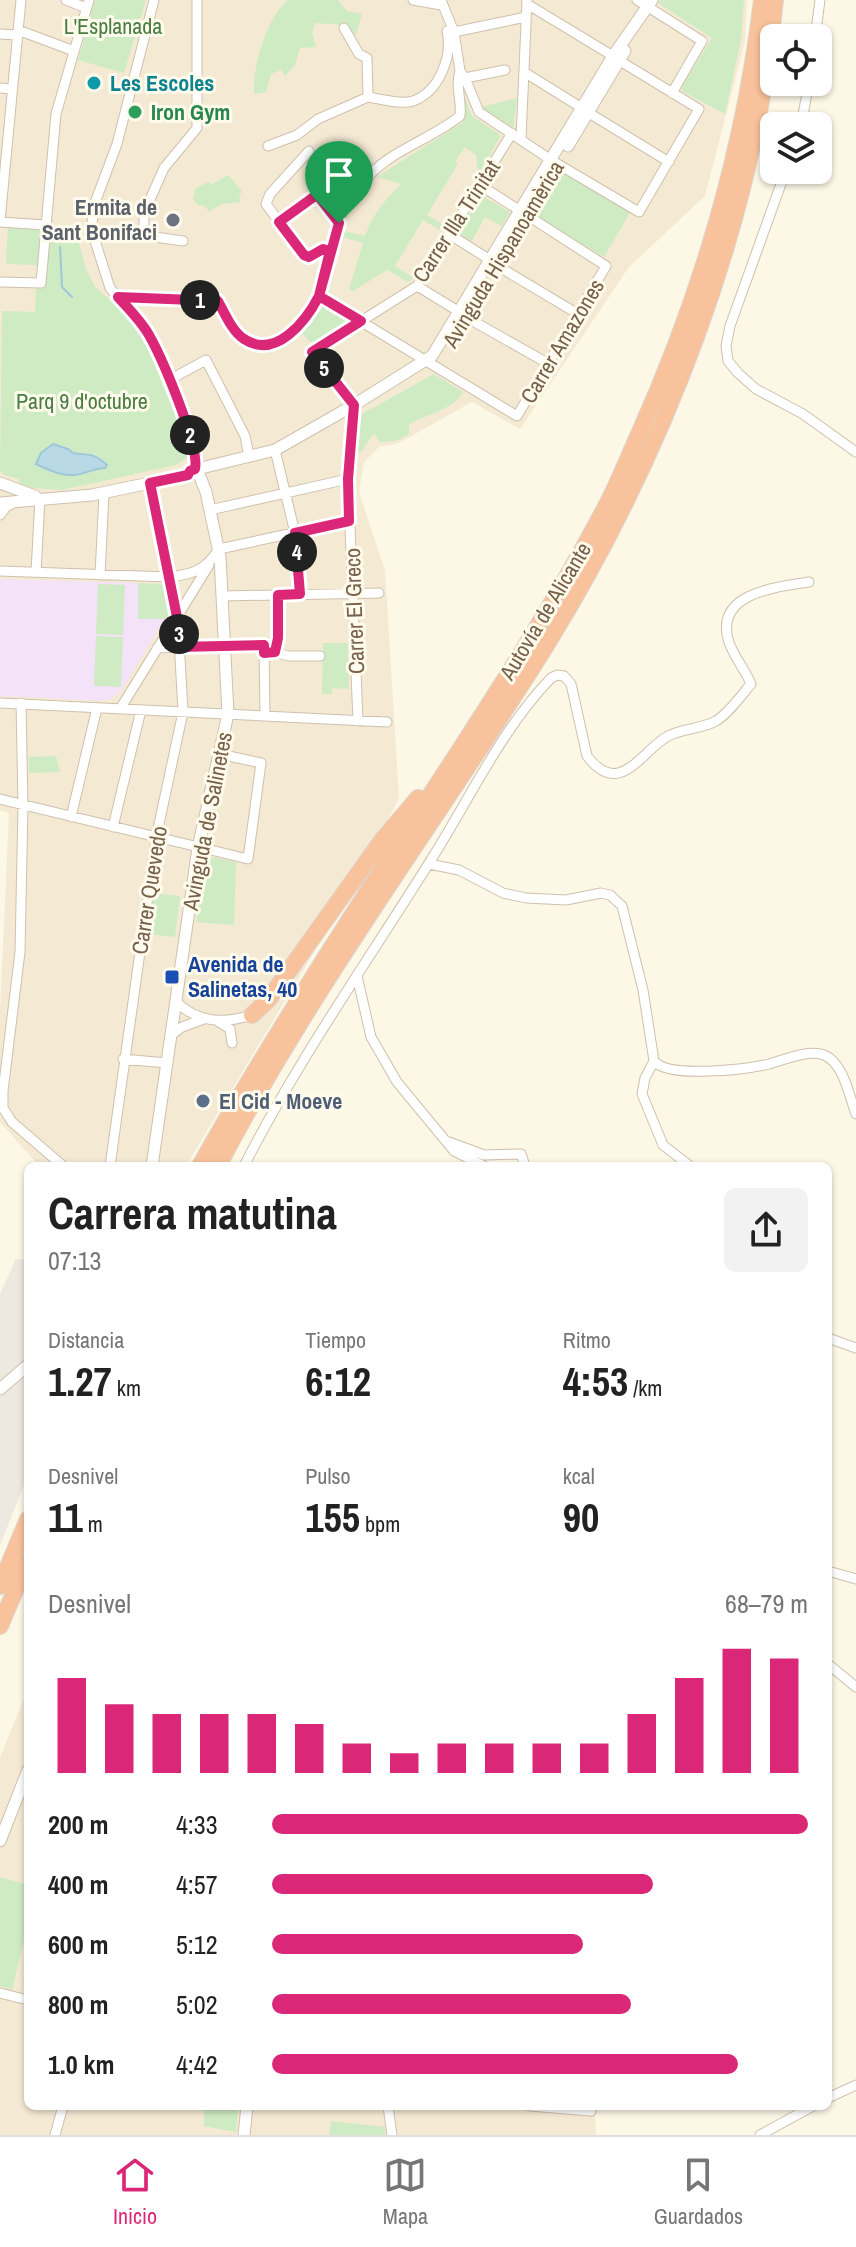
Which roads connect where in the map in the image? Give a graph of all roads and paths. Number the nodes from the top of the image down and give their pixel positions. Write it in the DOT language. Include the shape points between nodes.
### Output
graph roads {
  1 [pos="21,0"];
  2 [pos="66,0"];
  3 [pos="154,0"];
  4 [pos="197,0"];
  5 [pos="413,0"];
  6 [pos="762,0"];
  7 [pos="775,0"];
  8 [pos="820,0"];
  9 [pos="527,2"];
  10 [pos="441,3"];
  11 [pos="88,4"];
  12 [pos="645,5"];
  13 [pos="526,17"];
  14 [pos="817,24"];
  15 [pos="344,28"];
  16 [pos="454,32"];
  17 [pos="17,33"];
  18 [pos="0,34"];
  19 [pos="74,51"];
  20 [pos="616,58"];
  21 [pos="505,70"];
  22 [pos="524,72"];
  23 [pos="462,75"];
  24 [pos="0,88"];
  25 [pos="12,89"];
  26 [pos="672,93"];
  27 [pos="368,97"];
  28 [pos="586,110"];
  29 [pos="516,136"];
  30 [pos="268,146"];
  31 [pos="3,148"];
  32 [pos="309,151"];
  33 [pos="554,162"];
  34 [pos="669,162"];
  35 [pos="781,184"];
  36 [pos="480,185"];
  37 [pos="1,207"];
  38 [pos="523,214"];
  39 [pos="0,222"];
  40 [pos="279,222"];
  41 [pos="339,223"];
  42 [pos="46,225"];
  43 [pos="449,234"];
  44 [pos="183,241"];
  45 [pos="330,251"];
  46 [pos="493,262"];
  47 [pos="0,282"];
  48 [pos="417,286"];
  49 [pos="319,296"];
  50 [pos="118,297"];
  51 [pos="461,314"];
  52 [pos="578,314"];
  53 [pos="361,321"];
  54 [pos="429,364"];
  55 [pos="549,364"];
  56 [pos="169,380"];
  57 [pos="355,404"];
  58 [pos="275,450"];
  59 [pos="856,452"];
  60 [pos="249,456"];
  61 [pos="195,472"];
  62 [pos="348,479"];
  63 [pos="0,483"];
  64 [pos="150,483"];
  65 [pos="104,493"];
  66 [pos="286,493"];
  67 [pos="40,498"];
  68 [pos="18,500"];
  69 [pos="0,503"];
  70 [pos="210,510"];
  71 [pos="0,515"];
  72 [pos="349,521"];
  73 [pos="295,533"];
  74 [pos="219,549"];
  75 [pos="209,565"];
  76 [pos="0,571"];
  77 [pos="36,572"];
  78 [pos="100,575"];
  79 [pos="169,577"];
  80 [pos="809,582"];
  81 [pos="353,593"];
  82 [pos="379,593"];
  83 [pos="300,594"];
  84 [pos="278,595"];
  85 [pos="222,596"];
  86 [pos="176,615"];
  87 [pos="224,646"];
  88 [pos="179,647"];
  89 [pos="157,648"];
  90 [pos="269,649"];
  91 [pos="320,656"];
  92 [pos="0,703"];
  93 [pos="21,703"];
  94 [pos="97,708"];
  95 [pos="120,709"];
  96 [pos="141,710"];
  97 [pos="183,712"];
  98 [pos="228,714"];
  99 [pos="265,716"];
  100 [pos="358,721"];
  101 [pos="387,722"];
  102 [pos="465,742"];
  103 [pos="219,754"];
  104 [pos="0,799"];
  105 [pos="23,805"];
  106 [pos="71,817"];
  107 [pos="113,827"];
  108 [pos="156,838"];
  109 [pos="198,848"];
  110 [pos="429,864"];
  111 [pos="357,976"];
  112 [pos="175,1001"];
  113 [pos="252,1015"];
  114 [pos="204,1019"];
  115 [pos="219,1022"];
  116 [pos="170,1036"];
  117 [pos="232,1043"];
  118 [pos="123,1059"];
  119 [pos="654,1061"];
  120 [pos="166,1063"];
  121 [pos="856,1114"];
  122 [pos="449,1142"];
  123 [pos="58,1162"];
  124 [pos="110,1162"];
  125 [pos="153,1162"];
  126 [pos="202,1162"];
  127 [pos="220,1162"];
  128 [pos="246,1162"];
  129 [pos="476,1162"];
  130 [pos="524,1162"];
  131 [pos="685,1162"];
  132 [pos="832,1339"];
  133 [pos="856,1348"];
  134 [pos="24,1368"];
  135 [pos="0,1389"];
  136 [pos="24,1529"];
  137 [pos="24,1569"];
  138 [pos="832,1572"];
  139 [pos="856,1579"];
  140 [pos="0,1586"];
  141 [pos="0,1626"];
  142 [pos="832,1667"];
  143 [pos="856,1687"];
  144 [pos="22,1801"];
  145 [pos="0,1841"];
  146 [pos="0,1993"];
  147 [pos="24,1999"];
  148 [pos="856,2085"];
  149 [pos="832,2096"];
  150 [pos="62,2110"];
  151 [pos="247,2110"];
  152 [pos="389,2110"];
  153 [pos="579,2110"];
  154 [pos="806,2110"];
  155 [pos="591,2111"];
  156 [pos="55,2135"];
  157 [pos="244,2135"];
  158 [pos="392,2135"];
  159 [pos="760,2135"];
  1 -- 17 [label="street"];
  2 -- 11 [label="street"];
  3 -- 50 [label="street, Avinguda de Salinetes" via="117,144 91,217 93,240"];
  4 -- 44 [label="street" via="197,128 164,168 144,213 144,229 155,237"];
  5 -- 10 [label="street"];
  6 -- 102 [label="highway, Autovía de Alicante" via="730,176 664,377 605,508 536,633"];
  7 -- 127 [label="highway, Autovía de Alicante" via="759,117 720,267 678,383 619,514 548,642 348,949"];
  8 -- 14 [label="street"];
  9 -- 13 [label="street"];
  9 -- 20 [label="street"];
  10 -- 16 [label="street"];
  10 -- 27 [label="street" via="449,40 447,61 437,80 412,101"];
  11 -- 19 [label="street"];
  12 -- 20 [label="street, Avinguda Hispanoamèrica"];
  12 -- 26 [label="street" via="702,41"];
  13 -- 16 [label="street"];
  13 -- 22 [label="street"];
  15 -- 27 [label="street" via="367,58"];
  16 -- 23 [label="street"];
  17 -- 18 [label="street"];
  17 -- 19 [label="street"];
  17 -- 25 [label="street"];
  19 -- 42 [label="street" via="56,114"];
  20 -- 26 [label="street"];
  20 -- 28 [label="street, Avinguda Hispanoamèrica"];
  21 -- 23 [label="street"];
  22 -- 28 [label="street"];
  22 -- 29 [label="street"];
  23 -- 29 [label="street" via="479,112"];
  23 -- 41 [label="street" via="460,116 365,179"];
  24 -- 25 [label="street"];
  25 -- 31 [label="street"];
  26 -- 34 [label="street" via="699,109"];
  27 -- 30 [label="street"];
  28 -- 33 [label="street, Avinguda Hispanoamèrica"];
  28 -- 34 [label="street"];
  29 -- 33 [label="street"];
  29 -- 36 [label="street, Carrer Illa Trinitat"];
  31 -- 37 [label="street"];
  32 -- 40 [label="street" via="270,194 266,204"];
  33 -- 34 [label="street" via="639,212"];
  33 -- 38 [label="street, Avinguda Hispanoamèrica"];
  35 -- 59 [label="street" via="730,326 728,361 756,389"];
  36 -- 38 [label="street"];
  36 -- 43 [label="street, Carrer Illa Trinitat"];
  37 -- 39 [label="street"];
  38 -- 46 [label="street, Avinguda Hispanoamèrica"];
  38 -- 52 [label="street, Carrer Amazones" via="606,266"];
  39 -- 42 [label="street"];
  40 -- 41 [label="street" via="315,196"];
  40 -- 45 [label="street" via="304,255"];
  41 -- 45 [label="street"];
  42 -- 47 [label="street" via="41,283"];
  43 -- 46 [label="street"];
  43 -- 48 [label="street, Carrer Illa Trinitat"];
  45 -- 49 [label="street"];
  46 -- 51 [label="street, Avinguda Hispanoamèrica"];
  46 -- 52 [label="street"];
  48 -- 51 [label="street"];
  48 -- 53 [label="street, Carrer Illa Trinitat"];
  49 -- 50 [label="street" via="293,331 269,345 243,339 218,301"];
  49 -- 53 [label="street"];
  50 -- 56 [label="street, Avinguda de Salinetes" via="148,333"];
  51 -- 54 [label="street, Avinguda Hispanoamèrica"];
  51 -- 55 [label="street"];
  52 -- 55 [label="street, Carrer Amazones"];
  53 -- 54 [label="street"];
  53 -- 57 [label="street, Carrer Illa Trinitat" via="312,352"];
  54 -- 55 [label="street, Carrer Amazones" via="517,416"];
  54 -- 57 [label="street, Avinguda Hispanoamèrica"];
  56 -- 60 [label="street" via="206,360 245,436"];
  56 -- 61 [label="street, Avinguda de Salinetes" via="193,444"];
  57 -- 58 [label="street, Avinguda Hispanoamèrica"];
  57 -- 62 [label="street, Carrer El Greco"];
  58 -- 60 [label="street, Avinguda Hispanoamèrica"];
  58 -- 66 [label="street"];
  60 -- 61 [label="street, Avinguda Hispanoamèrica"];
  61 -- 64 [label="street, Avinguda Hispanoamèrica"];
  61 -- 70 [label="street, Avinguda de Salinetes"];
  62 -- 66 [label="street"];
  62 -- 72 [label="street, Carrer El Greco"];
  63 -- 67 [label="street"];
  64 -- 65 [label="street, Avinguda Hispanoamèrica"];
  64 -- 79 [label="street, Carrer Quevedo"];
  65 -- 67 [label="street, Avinguda Hispanoamèrica"];
  65 -- 78 [label="street"];
  66 -- 70 [label="street"];
  66 -- 73 [label="street"];
  67 -- 68 [label="street, Avinguda Hispanoamèrica"];
  67 -- 77 [label="street"];
  68 -- 69 [label="street, Avinguda Hispanoamèrica"];
  68 -- 71 [label="street"];
  70 -- 74 [label="street, Avinguda de Salinetes"];
  72 -- 73 [label="street"];
  72 -- 81 [label="street, Carrer El Greco"];
  73 -- 74 [label="street"];
  73 -- 83 [label="street"];
  74 -- 75 [label="street"];
  74 -- 85 [label="street, Avinguda de Salinetes"];
  75 -- 79 [label="street"];
  75 -- 86 [label="street"];
  76 -- 77 [label="street"];
  77 -- 78 [label="street"];
  78 -- 79 [label="street"];
  79 -- 86 [label="street, Carrer Quevedo"];
  80 -- 110 [label="street" via="748,595 736,603 725,624 728,642 751,684 715,722 667,737 629,771 612,772 593,764 571,684 564,676 551,678 513,723"];
  81 -- 82 [label="street"];
  81 -- 83 [label="street"];
  81 -- 100 [label="street, Carrer El Greco"];
  83 -- 84 [label="street"];
  84 -- 85 [label="street"];
  84 -- 90 [label="street" via="278,638"];
  85 -- 87 [label="street, Avinguda de Salinetes"];
  86 -- 88 [label="street, Carrer Quevedo"];
  86 -- 89 [label="street"];
  87 -- 88 [label="street"];
  87 -- 90 [label="street"];
  87 -- 98 [label="street, Avinguda de Salinetes"];
  88 -- 89 [label="street"];
  88 -- 97 [label="street, Carrer Quevedo"];
  89 -- 95 [label="street"];
  90 -- 91 [label="street" via="289,656"];
  90 -- 99 [label="street"];
  92 -- 93 [label="street"];
  93 -- 94 [label="street"];
  93 -- 105 [label="street"];
  94 -- 95 [label="street"];
  94 -- 106 [label="street"];
  95 -- 96 [label="street"];
  96 -- 97 [label="street"];
  96 -- 107 [label="street"];
  97 -- 98 [label="street"];
  97 -- 108 [label="street, Carrer Quevedo"];
  98 -- 99 [label="street"];
  98 -- 103 [label="street, Avinguda de Salinetes"];
  99 -- 100 [label="street"];
  100 -- 101 [label="street"];
  102 -- 113 [label="highway" via="449,754"];
  102 -- 126 [label="highway, Autovía de Alicante"];
  103 -- 109 [label="street, Avinguda de Salinetes"];
  103 -- 109 [label="street" via="261,763 248,859"];
  104 -- 105 [label="street"];
  105 -- 106 [label="street"];
  105 -- 123 [label="street" via="20,952 3,1108"];
  106 -- 107 [label="street"];
  107 -- 108 [label="street"];
  108 -- 109 [label="street"];
  108 -- 118 [label="street, Carrer Quevedo"];
  109 -- 112 [label="street, Avinguda de Salinetes"];
  110 -- 111 [label="street"];
  110 -- 119 [label="street" via="459,870 503,893 526,898 610,895 622,906"];
  111 -- 122 [label="street" via="378,1050 397,1082"];
  111 -- 128 [label="street"];
  112 -- 114 [label="street"];
  112 -- 116 [label="street, Avinguda de Salinetes"];
  113 -- 115 [label="street"];
  114 -- 115 [label="street"];
  114 -- 116 [label="street"];
  115 -- 117 [label="street" via="230,1029"];
  116 -- 120 [label="street, Avinguda de Salinetes"];
  118 -- 120 [label="street"];
  118 -- 124 [label="street, Carrer Quevedo"];
  119 -- 121 [label="street" via="669,1070 710,1070 823,1054 845,1081"];
  119 -- 131 [label="street" via="642,1094 663,1145"];
  120 -- 125 [label="street, Avinguda de Salinetes"];
  122 -- 129 [label="street" via="454,1151"];
  122 -- 130 [label="street" via="484,1155 521,1154"];
  132 -- 133 [label="street"];
  134 -- 135 [label="street"];
  136 -- 140 [label="highway"];
  137 -- 141 [label="highway"];
  138 -- 139 [label="street"];
  142 -- 143 [label="street"];
  144 -- 145 [label="street"];
  146 -- 147 [label="street"];
  148 -- 149 [label="street"];
  150 -- 156 [label="street"];
  151 -- 157 [label="street"];
  152 -- 158 [label="street"];
  153 -- 155 [label="street"];
  154 -- 159 [label="street"];
}
